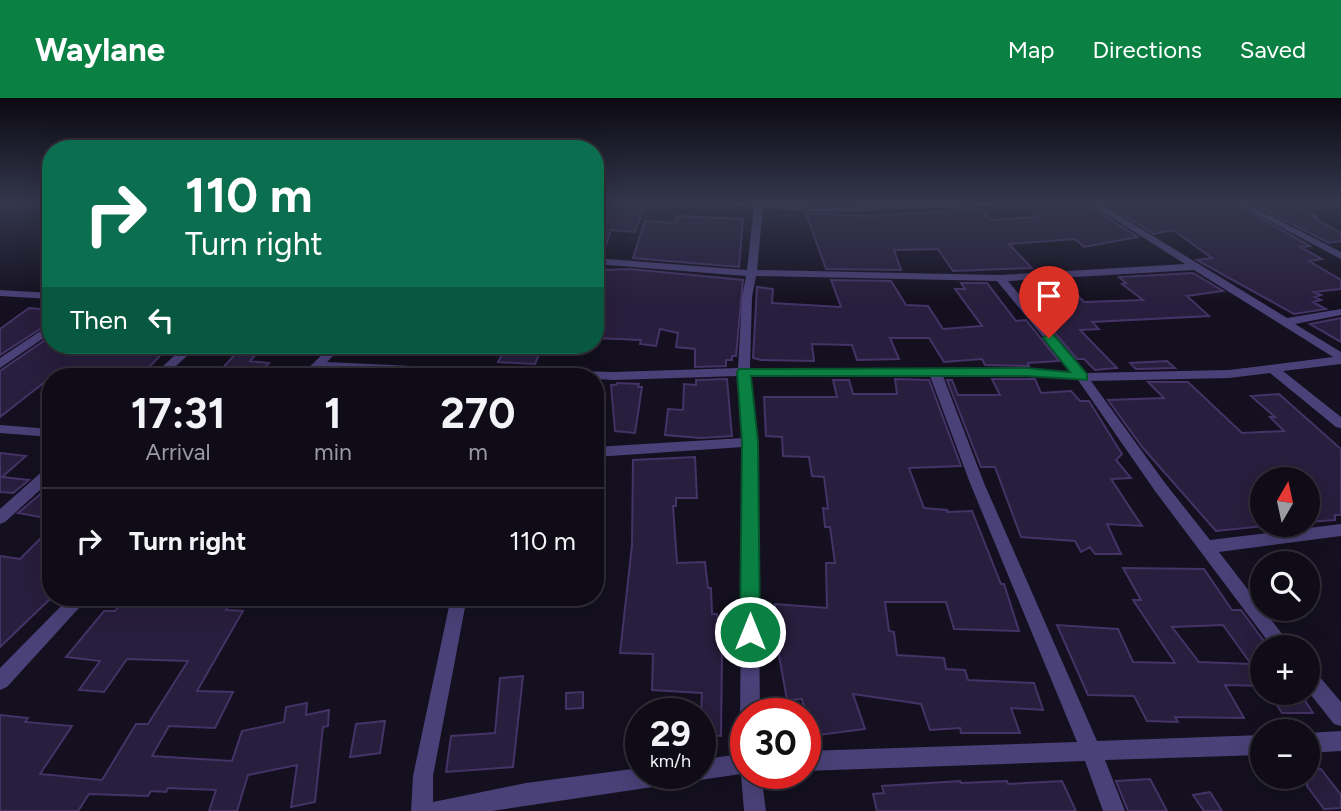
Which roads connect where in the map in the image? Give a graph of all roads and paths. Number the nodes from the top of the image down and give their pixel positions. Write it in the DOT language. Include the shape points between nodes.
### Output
graph roads {
  1 [pos="756,236"];
  2 [pos="1145,236"];
  3 [pos="1303,236"];
  4 [pos="1341,256"];
  5 [pos="604,262"];
  6 [pos="1193,267"];
  7 [pos="752,273"];
  8 [pos="1000,278"];
  9 [pos="0,293"];
  10 [pos="42,295"];
  11 [pos="1341,312"];
  12 [pos="1285,322"];
  13 [pos="42,334"];
  14 [pos="183,354"];
  15 [pos="329,354"];
  16 [pos="1341,358"];
  17 [pos="0,364"];
  18 [pos="317,365"];
  19 [pos="167,368"];
  20 [pos="314,368"];
  21 [pos="377,368"];
  22 [pos="1272,368"];
  23 [pos="744,372"];
  24 [pos="934,372"];
  25 [pos="604,376"];
  26 [pos="1082,377"];
  27 [pos="1341,424"];
  28 [pos="0,429"];
  29 [pos="42,432"];
  30 [pos="750,442"];
  31 [pos="604,451"];
  32 [pos="42,480"];
  33 [pos="0,518"];
  34 [pos="1341,530"];
  35 [pos="1206,547"];
  36 [pos="72,606"];
  37 [pos="457,606"];
  38 [pos="1274,635"];
  39 [pos="0,681"];
  40 [pos="1320,692"];
  41 [pos="750,698"];
  42 [pos="1341,717"];
  43 [pos="1341,741"];
  44 [pos="1320,742"];
  45 [pos="1250,745"];
  46 [pos="1093,752"];
  47 [pos="821,760"];
  48 [pos="625,781"];
  49 [pos="753,789"];
  50 [pos="422,811"];
  51 [pos="437,811"];
  52 [pos="755,811"];
  53 [pos="1114,811"];
  1 -- 7 [label="street"];
  2 -- 6 [label="street"];
  3 -- 4 [label="street"];
  5 -- 7 [label="street"];
  6 -- 8 [label="street"];
  6 -- 12 [label="street"];
  7 -- 8 [label="street"];
  7 -- 23 [label="street"];
  8 -- 26 [label="street"];
  9 -- 10 [label="street"];
  11 -- 12 [label="street"];
  12 -- 16 [label="street"];
  13 -- 17 [label="street"];
  14 -- 19 [label="street"];
  15 -- 18 [label="street"];
  16 -- 22 [label="street"];
  18 -- 20 [label="street"];
  18 -- 21 [label="street"];
  22 -- 26 [label="street" via="1229,374"];
  22 -- 27 [label="street"];
  23 -- 24 [label="street"];
  23 -- 25 [label="street"];
  23 -- 30 [label="street"];
  24 -- 26 [label="street"];
  24 -- 46 [label="street" via="959,444"];
  26 -- 35 [label="street"];
  28 -- 29 [label="street"];
  30 -- 31 [label="street"];
  30 -- 41 [label="street"];
  32 -- 33 [label="street"];
  34 -- 35 [label="street"];
  35 -- 38 [label="street"];
  36 -- 39 [label="street"];
  37 -- 50 [label="street" via="423,776"];
  40 -- 42 [label="street"];
  43 -- 44 [label="street"];
  45 -- 46 [label="street"];
  46 -- 47 [label="street"];
  46 -- 53 [label="street"];
  48 -- 51 [label="street"];
  49 -- 52 [label="street"];
}
